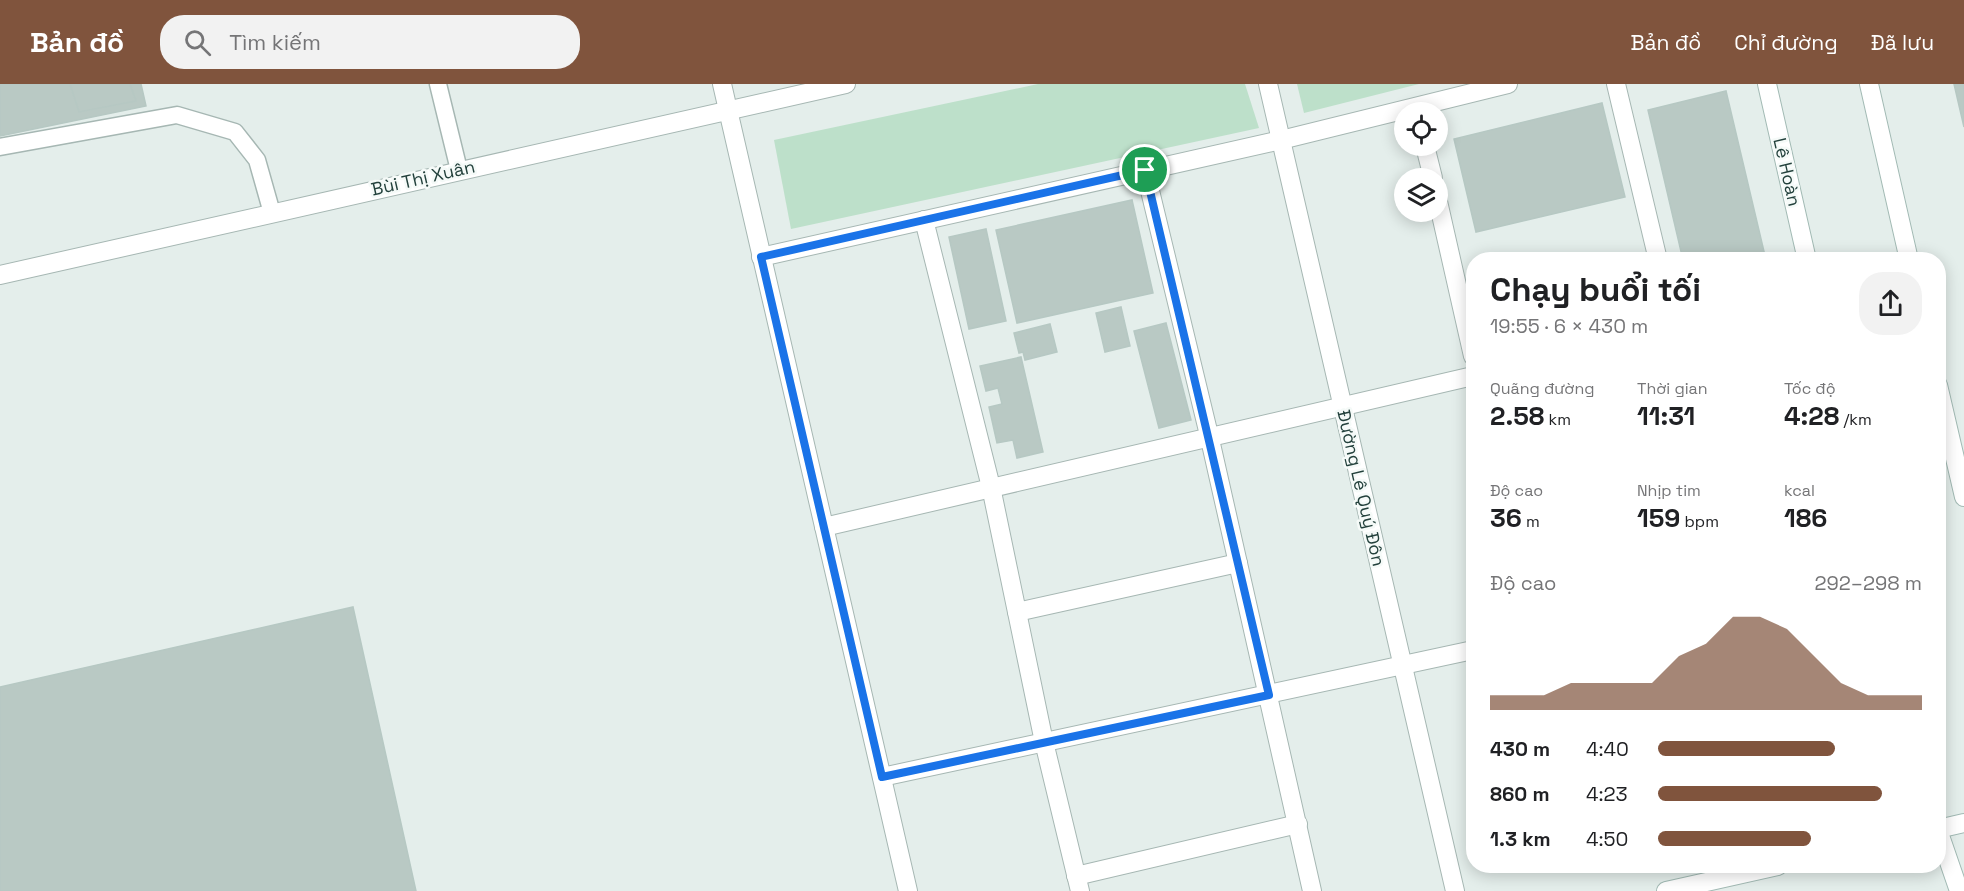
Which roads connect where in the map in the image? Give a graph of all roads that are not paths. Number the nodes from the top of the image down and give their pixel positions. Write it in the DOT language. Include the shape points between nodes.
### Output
graph roads {
  1 [pos="438,84"];
  2 [pos="722,84"];
  3 [pos="846,84"];
  4 [pos="1268,84"];
  5 [pos="1508,84"];
  6 [pos="1616,84"];
  7 [pos="1767,84"];
  8 [pos="1869,84"];
  9 [pos="1445,102"];
  10 [pos="728,109"];
  11 [pos="1394,115"];
  12 [pos="1281,140"];
  13 [pos="0,147"];
  14 [pos="459,170"];
  15 [pos="1145,170"];
  16 [pos="272,213"];
  17 [pos="924,220"];
  18 [pos="1443,222"];
  19 [pos="1656,252"];
  20 [pos="1805,252"];
  21 [pos="1907,252"];
  22 [pos="761,257"];
  23 [pos="0,275"];
  24 [pos="1466,325"];
  25 [pos="1466,377"];
  26 [pos="1342,404"];
  27 [pos="1946,419"];
  28 [pos="1209,435"];
  29 [pos="991,487"];
  30 [pos="1964,497"];
  31 [pos="824,526"];
  32 [pos="1238,563"];
  33 [pos="1017,612"];
  34 [pos="1466,652"];
  35 [pos="1403,666"];
  36 [pos="1269,695"];
  37 [pos="1044,742"];
  38 [pos="882,777"];
  39 [pos="1964,823"];
  40 [pos="1298,824"];
  41 [pos="1946,828"];
  42 [pos="1946,853"];
  43 [pos="1747,873"];
  44 [pos="1078,884"];
  45 [pos="908,891"];
  46 [pos="1312,891"];
  47 [pos="1455,891"];
  48 [pos="1666,891"];
  49 [pos="1959,891"];
  1 -- 14 [label="lane"];
  2 -- 10 [label="street"];
  3 -- 10 [label="street, Bùi Thị Xuân"];
  4 -- 12 [label="street, Đường Lê Quý Đôn"];
  5 -- 9 [label="street"];
  6 -- 19 [label="street"];
  7 -- 20 [label="street, Lê Hoàn"];
  8 -- 21 [label="street"];
  10 -- 14 [label="street, Bùi Thị Xuân"];
  10 -- 22 [label="street"];
  11 -- 12 [label="street"];
  12 -- 15 [label="street"];
  12 -- 26 [label="street, Đường Lê Quý Đôn"];
  13 -- 16 [label="lane" via="177,115 235,132 257,160"];
  14 -- 16 [label="street, Bùi Thị Xuân"];
  15 -- 17 [label="street"];
  15 -- 28 [label="street"];
  16 -- 23 [label="street, Bùi Thị Xuân"];
  17 -- 22 [label="street"];
  17 -- 29 [label="street"];
  18 -- 24 [label="street"];
  22 -- 31 [label="street"];
  25 -- 26 [label="street"];
  26 -- 28 [label="street"];
  26 -- 35 [label="street, Đường Lê Quý Đôn"];
  27 -- 30 [label="street"];
  28 -- 29 [label="street"];
  28 -- 32 [label="street"];
  29 -- 31 [label="street"];
  29 -- 33 [label="street"];
  31 -- 38 [label="street"];
  32 -- 33 [label="street"];
  32 -- 36 [label="street"];
  33 -- 37 [label="street"];
  34 -- 35 [label="street"];
  35 -- 36 [label="street"];
  35 -- 47 [label="street, Đường Lê Quý Đôn"];
  36 -- 37 [label="street"];
  36 -- 40 [label="street"];
  37 -- 38 [label="street"];
  37 -- 44 [label="street"];
  38 -- 45 [label="street"];
  39 -- 41 [label="street"];
  40 -- 44 [label="street"];
  40 -- 46 [label="street"];
  42 -- 49 [label="street"];
  43 -- 48 [label="street"];
}
